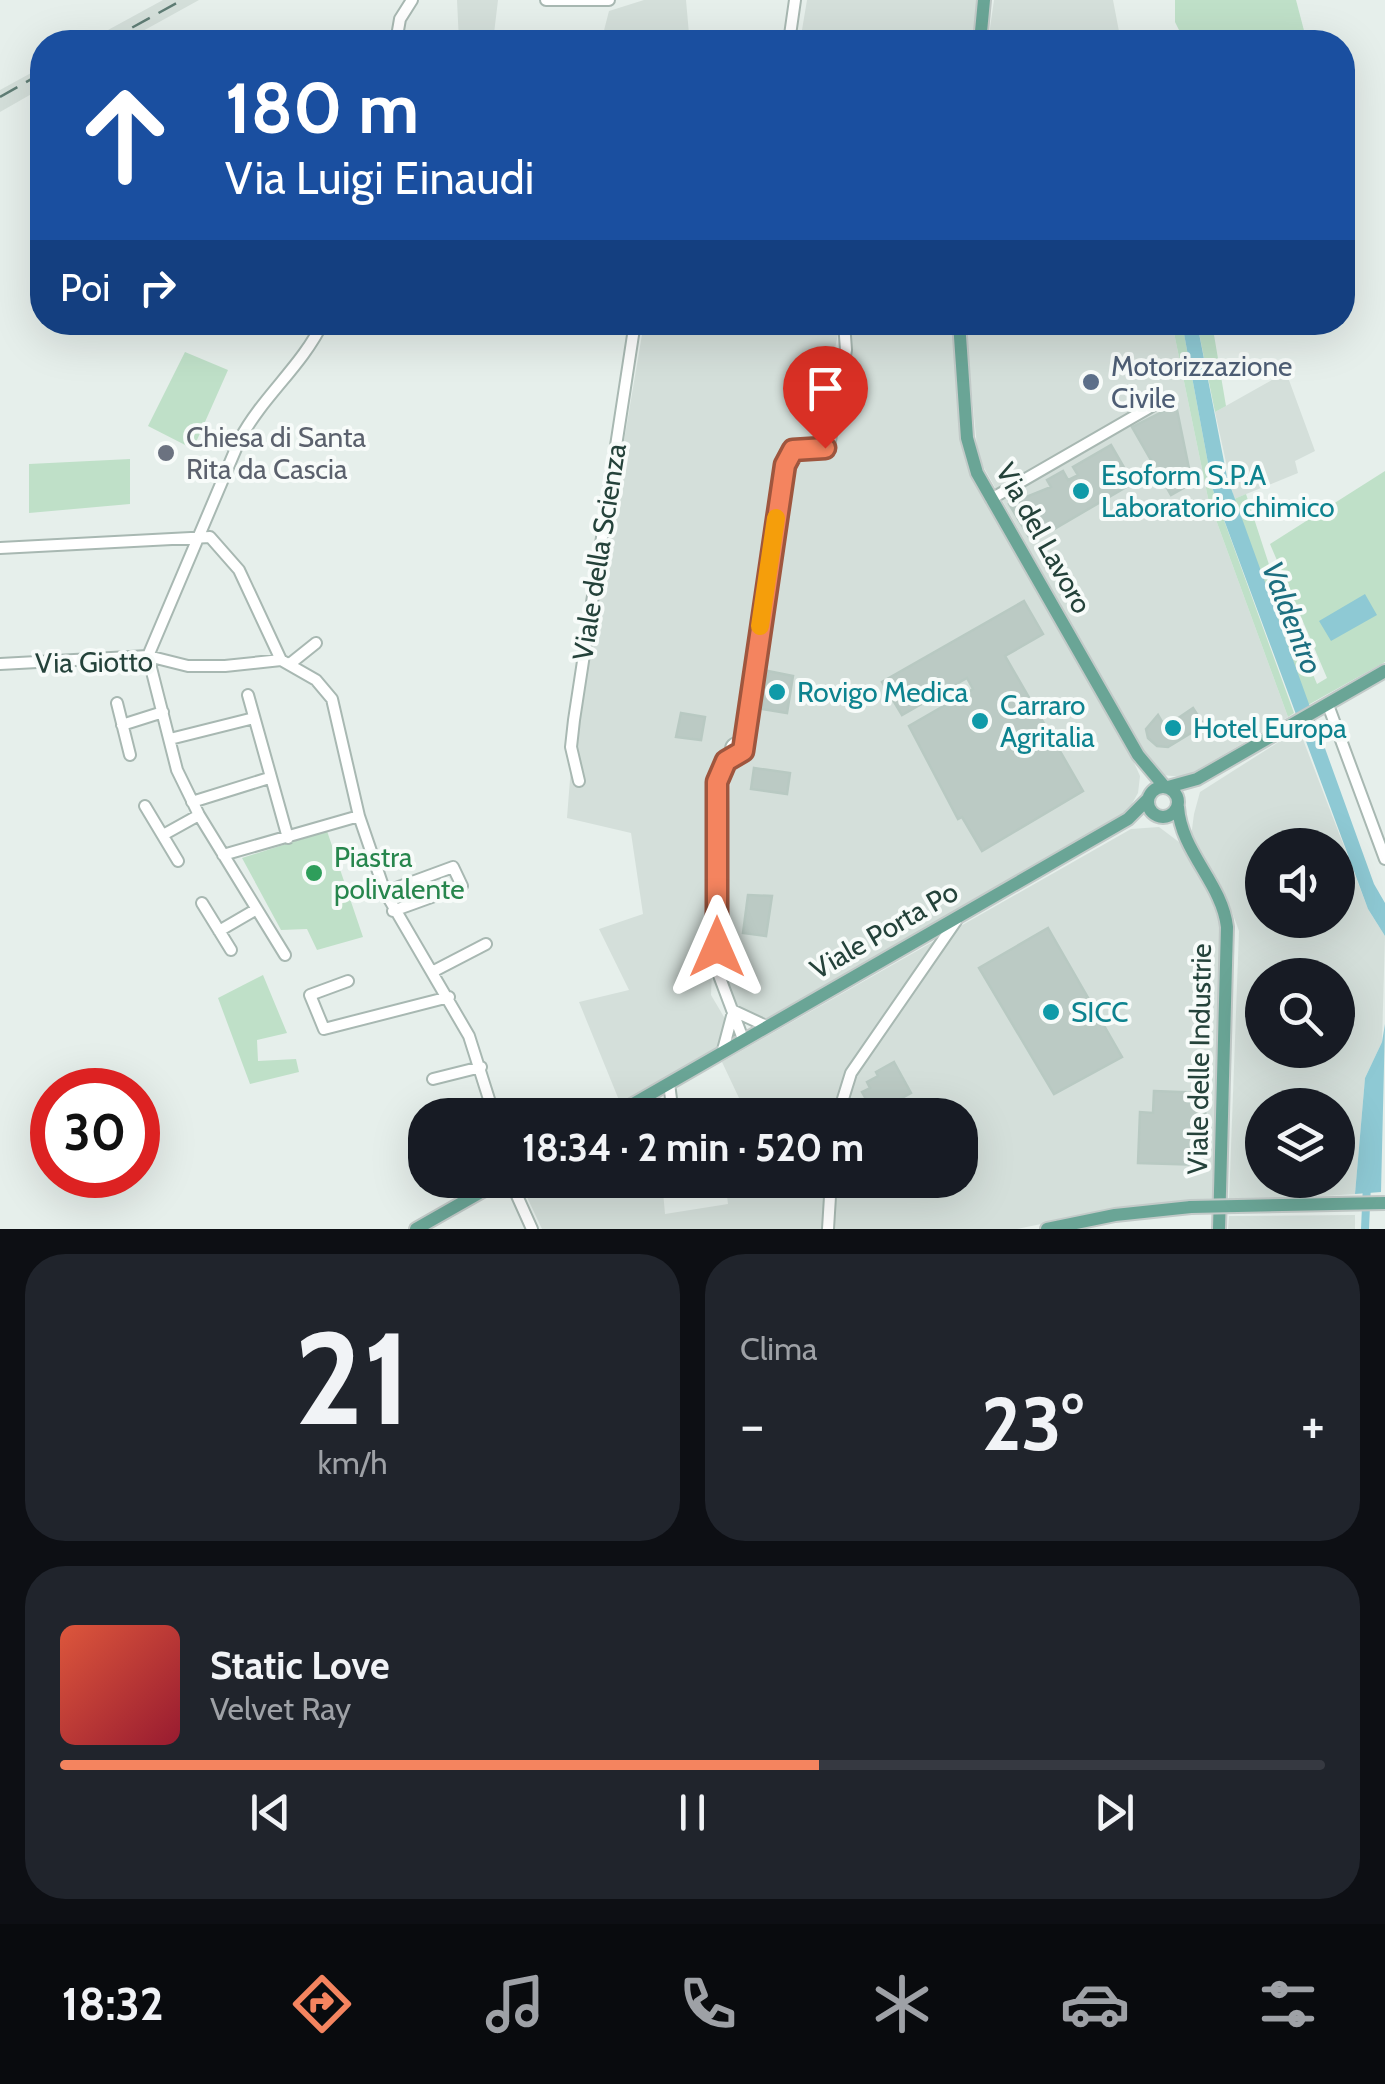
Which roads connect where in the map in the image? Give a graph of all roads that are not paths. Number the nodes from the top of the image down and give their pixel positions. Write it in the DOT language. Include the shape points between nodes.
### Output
graph roads {
  1 [pos="412,0"];
  2 [pos="546,0"];
  3 [pos="609,0"];
  4 [pos="795,0"];
  5 [pos="984,0"];
  6 [pos="398,30"];
  7 [pos="791,30"];
  8 [pos="981,30"];
  9 [pos="316,335"];
  10 [pos="632,335"];
  11 [pos="845,335"];
  12 [pos="961,335"];
  13 [pos="1166,398"];
  14 [pos="992,500"];
  15 [pos="200,535"];
  16 [pos="0,548"];
  17 [pos="316,643"];
  18 [pos="148,656"];
  19 [pos="168,661"];
  20 [pos="286,662"];
  21 [pos="0,664"];
  22 [pos="1385,671"];
  23 [pos="153,680"];
  24 [pos="248,695"];
  25 [pos="117,703"];
  26 [pos="1322,708"];
  27 [pos="164,712"];
  28 [pos="254,718"];
  29 [pos="122,725"];
  30 [pos="170,739"];
  31 [pos="130,755"];
  32 [pos="1141,760"];
  33 [pos="269,778"];
  34 [pos="1197,779"];
  35 [pos="579,781"];
  36 [pos="1166,787"];
  37 [pos="1148,797"];
  38 [pos="192,802"];
  39 [pos="1178,805"];
  40 [pos="146,806"];
  41 [pos="200,816"];
  42 [pos="359,816"];
  43 [pos="1159,816"];
  44 [pos="1128,820"];
  45 [pos="163,835"];
  46 [pos="288,838"];
  47 [pos="1186,840"];
  48 [pos="223,856"];
  49 [pos="1385,859"];
  50 [pos="178,861"];
  51 [pos="385,892"];
  52 [pos="202,903"];
  53 [pos="255,910"];
  54 [pos="394,911"];
  55 [pos="960,915"];
  56 [pos="219,931"];
  57 [pos="486,944"];
  58 [pos="230,950"];
  59 [pos="285,955"];
  60 [pos="434,971"];
  61 [pos="348,980"];
  62 [pos="449,997"];
  63 [pos="732,1010"];
  64 [pos="766,1026"];
  65 [pos="747,1037"];
  66 [pos="723,1050"];
  67 [pos="481,1067"];
  68 [pos="433,1078"];
  69 [pos="669,1082"];
  70 [pos="490,1098"];
  71 [pos="642,1098"];
  72 [pos="671,1098"];
  73 [pos="844,1098"];
  74 [pos="470,1198"];
  75 [pos="518,1198"];
  76 [pos="830,1198"];
  77 [pos="1385,1202"];
  78 [pos="1220,1223"];
  79 [pos="416,1229"];
  80 [pos="532,1229"];
  81 [pos="828,1229"];
  82 [pos="1047,1229"];
  83 [pos="1205,1229"];
  1 -- 6 [label="street"];
  2 -- 3 [label="street"];
  4 -- 7 [label="street"];
  5 -- 8 [label="main road"];
  9 -- 15 [label="street" via="255,411"];
  10 -- 35 [label="street, Viale della Scienza" via="574,720 571,748"];
  11 -- 63 [label="street" via="830,441 820,452 793,450 785,465 736,749 717,782 717,970"];
  12 -- 14 [label="main road, Via del Lavoro" via="967,438"];
  13 -- 14 [label="street"];
  14 -- 32 [label="main road, Via del Lavoro"];
  15 -- 16 [label="street"];
  15 -- 18 [label="street"];
  15 -- 20 [label="street" via="222,548 239,570"];
  17 -- 20 [label="street"];
  18 -- 19 [label="street, Via Giotto"];
  18 -- 21 [label="street, Via Giotto"];
  18 -- 23 [label="street"];
  19 -- 20 [label="street, Via Giotto"];
  19 -- 23 [label="street"];
  20 -- 42 [label="street" via="316,680 332,700"];
  22 -- 26 [label="main road, Viale Porta Po"];
  23 -- 27 [label="street"];
  24 -- 28 [label="street"];
  25 -- 29 [label="street"];
  26 -- 34 [label="main road, Viale Porta Po"];
  26 -- 49 [label="street"];
  27 -- 29 [label="street"];
  27 -- 30 [label="street"];
  28 -- 30 [label="street"];
  28 -- 33 [label="street"];
  29 -- 31 [label="street"];
  30 -- 38 [label="street"];
  32 -- 36 [label="main road"];
  32 -- 37 [label="main road"];
  33 -- 38 [label="street"];
  33 -- 46 [label="street"];
  34 -- 36 [label="main road, Viale Porta Po"];
  34 -- 39 [label="main road, Viale Porta Po"];
  36 -- 37 [label="main road, Viale Porta Po"];
  36 -- 39 [label="main road"];
  37 -- 43 [label="main road"];
  37 -- 44 [label="main road, Viale Porta Po"];
  38 -- 41 [label="street"];
  39 -- 43 [label="main road, Viale Porta Po"];
  39 -- 47 [label="main road, Viale delle Industrie"];
  40 -- 45 [label="street"];
  41 -- 45 [label="street"];
  41 -- 48 [label="street"];
  42 -- 46 [label="street"];
  42 -- 51 [label="street"];
  43 -- 44 [label="main road, Viale Porta Po"];
  43 -- 47 [label="main road, Viale delle Industrie"];
  44 -- 55 [label="main road, Viale Porta Po"];
  45 -- 50 [label="street"];
  46 -- 48 [label="street"];
  47 -- 78 [label="main road, Viale delle Industrie" via="1227,927"];
  48 -- 53 [label="street"];
  51 -- 54 [label="street"];
  51 -- 54 [label="street" via="453,867 462,886"];
  52 -- 56 [label="street"];
  53 -- 56 [label="street"];
  53 -- 59 [label="street"];
  54 -- 60 [label="street"];
  55 -- 64 [label="main road, Viale Porta Po"];
  55 -- 73 [label="street" via="852,1074"];
  56 -- 58 [label="street"];
  57 -- 60 [label="street"];
  60 -- 62 [label="street"];
  61 -- 62 [label="street" via="310,995 324,1029"];
  62 -- 67 [label="street"];
  63 -- 64 [label="street"];
  63 -- 65 [label="street"];
  63 -- 66 [label="street"];
  64 -- 65 [label="main road, Viale Porta Po"];
  65 -- 66 [label="main road, Viale Porta Po"];
  66 -- 69 [label="main road, Viale Porta Po"];
  67 -- 68 [label="street"];
  67 -- 70 [label="street"];
  69 -- 71 [label="main road, Viale Porta Po"];
  69 -- 72 [label="street"];
  74 -- 79 [label="main road"];
  75 -- 80 [label="street"];
  76 -- 81 [label="street"];
  77 -- 82 [label="main road, bridge" via="1192,1207"];
  78 -- 83 [label="street"];
}
